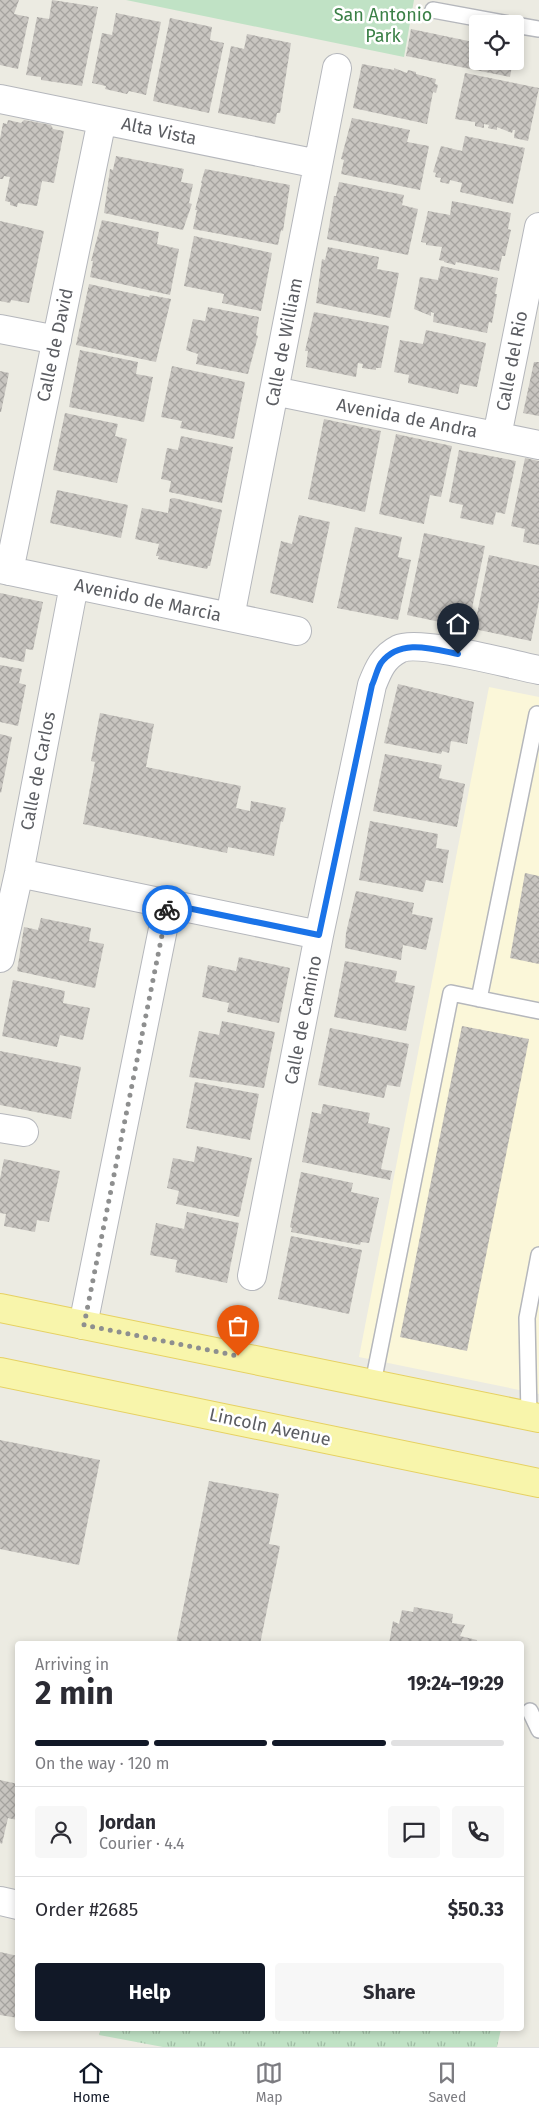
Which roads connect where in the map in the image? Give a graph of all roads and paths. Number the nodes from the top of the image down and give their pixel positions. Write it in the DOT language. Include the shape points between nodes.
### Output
graph roads {
  1 [pos="433,10"];
  2 [pos="469,17"];
  3 [pos="524,26"];
  4 [pos="539,29"];
  5 [pos="337,68"];
  6 [pos="0,99"];
  7 [pos="102,120"];
  8 [pos="318,164"];
  9 [pos="539,227"];
  10 [pos="0,329"];
  11 [pos="57,340"];
  12 [pos="274,391"];
  13 [pos="498,436"];
  14 [pos="539,444"];
  15 [pos="4,570"];
  16 [pos="74,584"];
  17 [pos="230,617"];
  18 [pos="297,630"];
  19 [pos="539,670"];
  20 [pos="539,715"];
  21 [pos="19,872"];
  22 [pos="168,904"];
  23 [pos="319,935"];
  24 [pos="0,958"];
  25 [pos="479,999"];
  26 [pos="539,1011"];
  27 [pos="539,1255"];
  28 [pos="252,1276"];
  29 [pos="0,1308"];
  30 [pos="84,1325"];
  31 [pos="0,1372"];
  32 [pos="373,1382"];
  33 [pos="534,1417"];
  34 [pos="539,1483"];
  35 [pos="530,1711"];
  36 [pos="539,1730"];
  37 [pos="0,1901"];
  38 [pos="15,1904"];
  1 -- 2 [label="lane"];
  3 -- 4 [label="lane"];
  5 -- 8 [label="street, Calle de William"];
  6 -- 7 [label="street, Alta Vista"];
  7 -- 8 [label="street, Alta Vista"];
  7 -- 11 [label="street, Calle de David"];
  8 -- 12 [label="street, Calle de William"];
  9 -- 13 [label="street, Calle del Rio"];
  10 -- 11 [label="street"];
  11 -- 15 [label="street, Calle de David"];
  12 -- 13 [label="street, Avenida de Andra"];
  12 -- 17 [label="street, Calle de William"];
  13 -- 14 [label="street, Avenida de Andra"];
  15 -- 16 [label="street, Avenido de Marcia"];
  16 -- 17 [label="street, Avenido de Marcia"];
  16 -- 21 [label="street, Calle de Carlos"];
  17 -- 18 [label="street, Avenido de Marcia"];
  19 -- 23 [label="street, Calle de Camino" via="421,646 400,648 381,663 372,685"];
  20 -- 25 [label="lane"];
  21 -- 22 [label="street"];
  21 -- 24 [label="street, Calle de Carlos"];
  22 -- 23 [label="street"];
  22 -- 30 [label="street"];
  23 -- 28 [label="street, Calle de Camino"];
  25 -- 26 [label="lane"];
  25 -- 32 [label="lane" via="451,993"];
  27 -- 33 [label="lane" via="526,1318"];
  29 -- 30 [label="main road"];
  30 -- 32 [label="main road"];
  31 -- 34 [label="main road, Lincoln Avenue"];
  32 -- 33 [label="main road"];
  35 -- 36 [label="lane"];
  37 -- 38 [label="street"];
}
